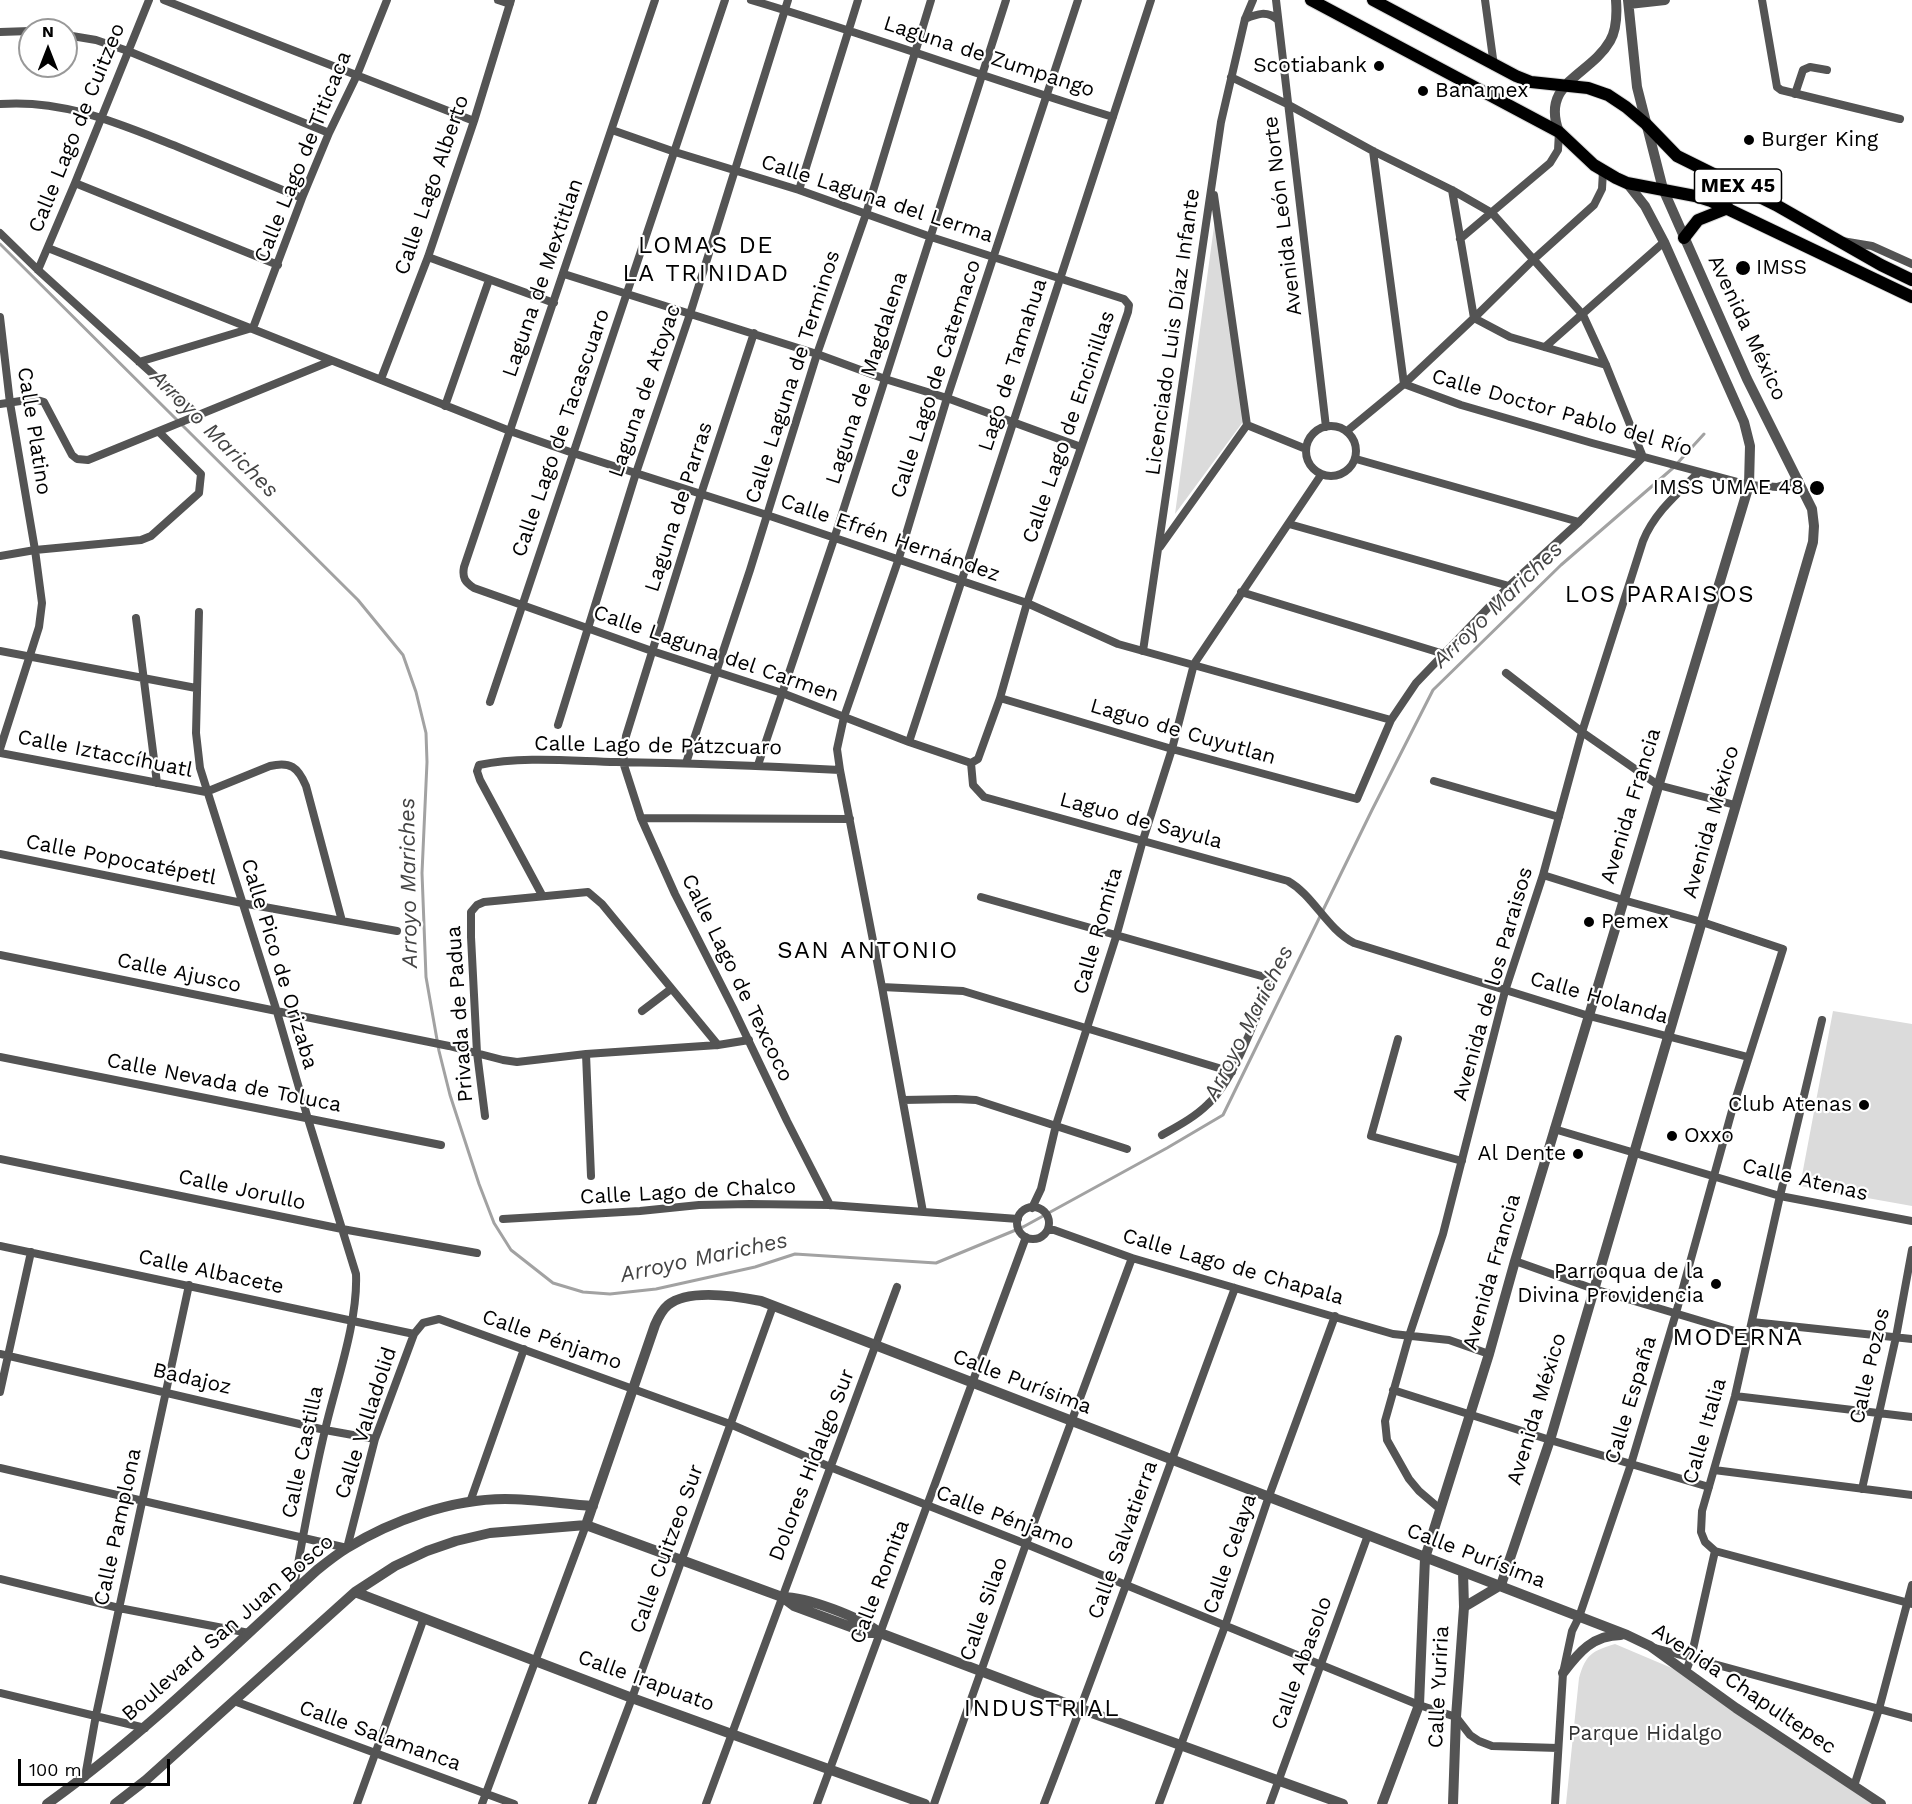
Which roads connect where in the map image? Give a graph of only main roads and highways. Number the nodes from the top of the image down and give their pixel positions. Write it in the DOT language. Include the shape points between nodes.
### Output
graph roads {
  1 [pos="1311,0"];
  2 [pos="1373,0"];
  3 [pos="1393,6"];
  4 [pos="1728,208"];
  5 [pos="1684,238"];
  6 [pos="1912,280"];
  7 [pos="1912,297"];
  1 -- 4 [label="main road, MEX 45" via="1558,132 1603,171 1627,183 1695,196"];
  2 -- 3 [label="main road, MEX 45"];
  3 -- 6 [label="main road, MEX 45" via="1494,66 1531,82 1568,84 1608,95 1646,124 1677,156"];
  4 -- 5 [label="main road" via="1698,220"];
  4 -- 7 [label="main road, MEX 45"];
}
